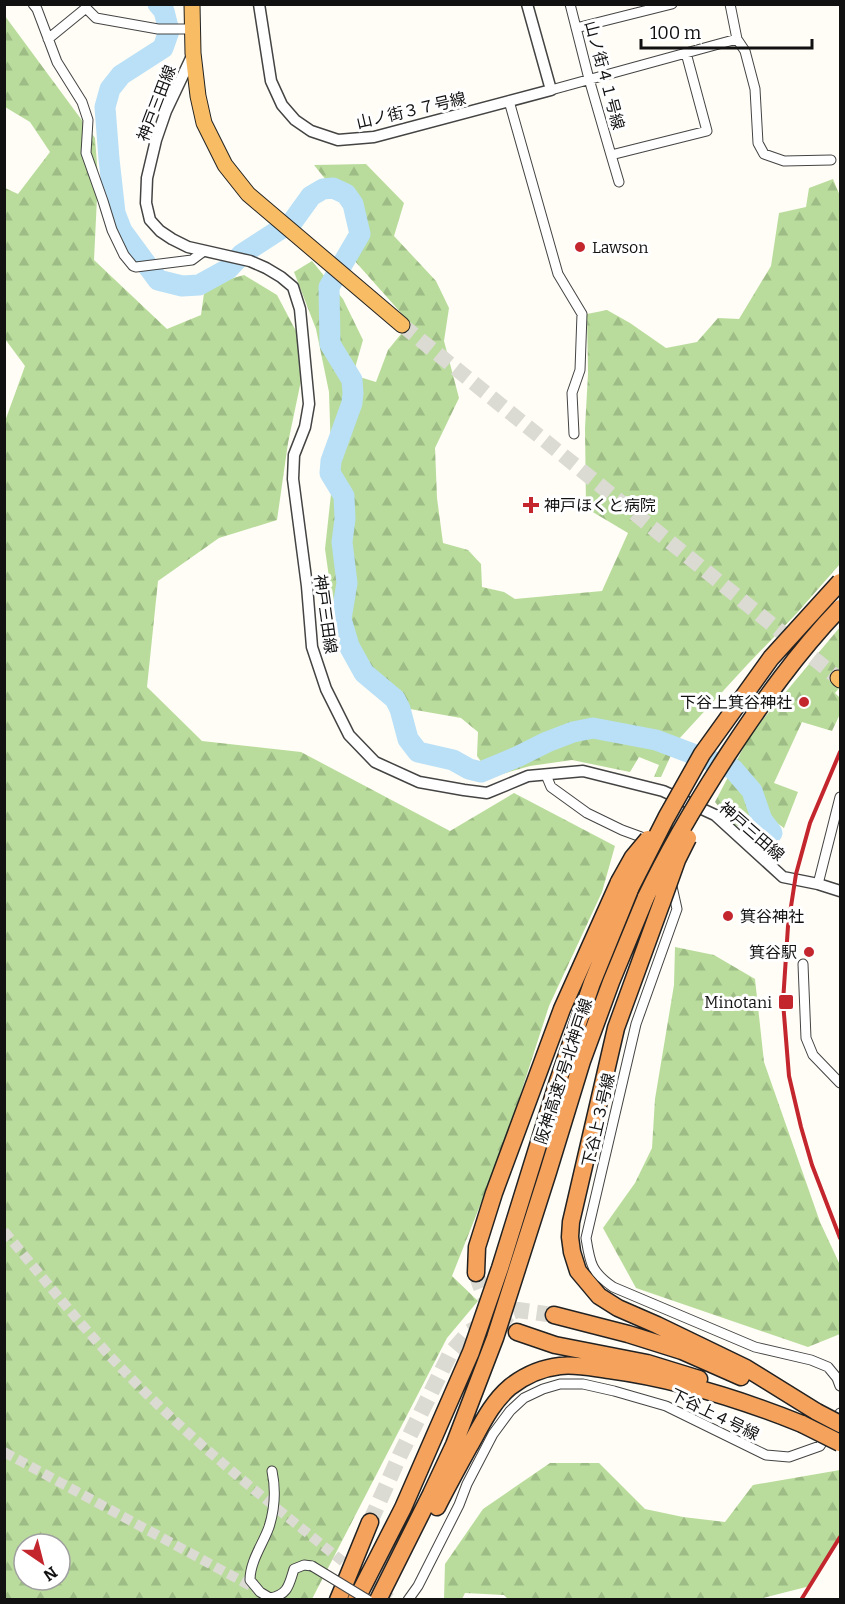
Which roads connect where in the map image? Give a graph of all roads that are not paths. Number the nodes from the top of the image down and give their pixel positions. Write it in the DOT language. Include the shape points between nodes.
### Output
graph roads {
  1 [pos="33,4"];
  2 [pos="192,4"];
  3 [pos="259,4"];
  4 [pos="527,4"];
  5 [pos="570,4"];
  6 [pos="672,4"];
  7 [pos="730,4"];
  8 [pos="85,6"];
  9 [pos="186,28"];
  10 [pos="576,28"];
  11 [pos="48,39"];
  12 [pos="737,39"];
  13 [pos="193,53"];
  14 [pos="686,53"];
  15 [pos="589,79"];
  16 [pos="551,90"];
  17 [pos="509,101"];
  18 [pos="611,155"];
  19 [pos="831,160"];
  20 [pos="619,182"];
  21 [pos="204,251"];
  22 [pos="402,325"];
  23 [pos="574,434"];
  24 [pos="840,582"];
  25 [pos="840,608"];
  26 [pos="546,776"];
  27 [pos="840,797"];
  28 [pos="625,884"];
  29 [pos="818,884"];
  30 [pos="840,891"];
  31 [pos="654,900"];
  32 [pos="803,964"];
  33 [pos="840,1083"];
  34 [pos="476,1273"];
  35 [pos="554,1315"];
  36 [pos="517,1332"];
  37 [pos="840,1386"];
  38 [pos="840,1413"];
  39 [pos="809,1414"];
  40 [pos="836,1426"];
  41 [pos="840,1433"];
  42 [pos="840,1443"];
  43 [pos="272,1471"];
  44 [pos="370,1522"];
  45 [pos="338,1599"];
  46 [pos="356,1599"];
  47 [pos="368,1599"];
  48 [pos="378,1599"];
  49 [pos="386,1599"];
  50 [pos="408,1599"];
  1 -- 11 [label="street"];
  2 -- 9 [label="highway"];
  3 -- 17 [label="street, 山ノ街３７号線" via="272,81 282,105 311,131 338,140 374,137"];
  4 -- 16 [label="street"];
  5 -- 10 [label="street, 山ノ街４１号線"];
  6 -- 10 [label="street"];
  7 -- 12 [label="street"];
  8 -- 9 [label="street" via="96,18 158,29"];
  8 -- 11 [label="street"];
  9 -- 13 [label="highway"];
  10 -- 15 [label="street, 山ノ街４１号線"];
  11 -- 21 [label="street" via="57,62 82,102 88,120 86,153 124,255 136,267 192,260"];
  12 -- 14 [label="street, 山ノ街３７号線"];
  12 -- 19 [label="street" via="745,51 755,89 758,143 764,154 784,161"];
  13 -- 21 [label="street, 神戸三田線" via="156,140 146,203 150,220 160,231"];
  13 -- 22 [label="highway" via="204,123 225,165 248,194"];
  14 -- 15 [label="street, 山ノ街３７号線"];
  14 -- 18 [label="street, 山ノ街４１号線" via="707,131"];
  15 -- 16 [label="street, 山ノ街３７号線"];
  15 -- 18 [label="street, 山ノ街４１号線"];
  16 -- 17 [label="street, 山ノ街３７号線"];
  17 -- 23 [label="street" via="558,274 582,314 580,370 572,393"];
  18 -- 20 [label="street"];
  21 -- 26 [label="street, 神戸三田線" via="250,261 281,277 293,287 300,309 309,404 294,455 293,479 312,647 326,689 349,735 375,762 419,782 487,793 528,777"];
  24 -- 28 [label="highway, 阪神高速7号北神戸線, bridge" via="771,658 702,754"];
  25 -- 31 [label="highway, bridge" via="793,661 753,715 729,753"];
  26 -- 29 [label="street, 神戸三田線" via="583,771 663,791 715,815 783,878"];
  26 -- 37 [label="street, 下谷上３号線" via="551,787 587,813 663,845 677,909 636,1024 586,1238 590,1261 599,1277 613,1287 755,1347 828,1367"];
  27 -- 29 [label="street"];
  28 -- 34 [label="highway" via="562,1009 494,1193 477,1247"];
  28 -- 46 [label="highway, 阪神高速7号北神戸線" via="471,1352 403,1508"];
  29 -- 30 [label="street, 神戸三田線"];
  31 -- 39 [label="highway" via="616,1028 571,1222 572,1252 578,1271 598,1296 746,1368"];
  31 -- 48 [label="highway, 阪神高速7号北神戸線" via="611,982 582,1061 495,1338 449,1455"];
  32 -- 33 [label="street" via="806,1038 813,1054"];
  35 -- 39 [label="highway" via="682,1352"];
  36 -- 39 [label="highway" via="555,1345 647,1363 745,1397"];
  38 -- 40 [label="street"];
  39 -- 40 [label="highway, bridge"];
  39 -- 42 [label="highway, bridge"];
  39 -- 49 [label="highway" via="762,1408 702,1389 629,1373 576,1366 534,1373 509,1388 491,1408"];
  40 -- 41 [label="street"];
  40 -- 50 [label="street, 下谷上４号線" via="820,1446 789,1457 766,1455 666,1406 583,1384 543,1389 524,1398 493,1434"];
  43 -- 47 [label="street, bridge" via="275,1486 271,1517 250,1580 270,1598 284,1593 294,1569 312,1566"];
  44 -- 45 [label="highway"];
}
